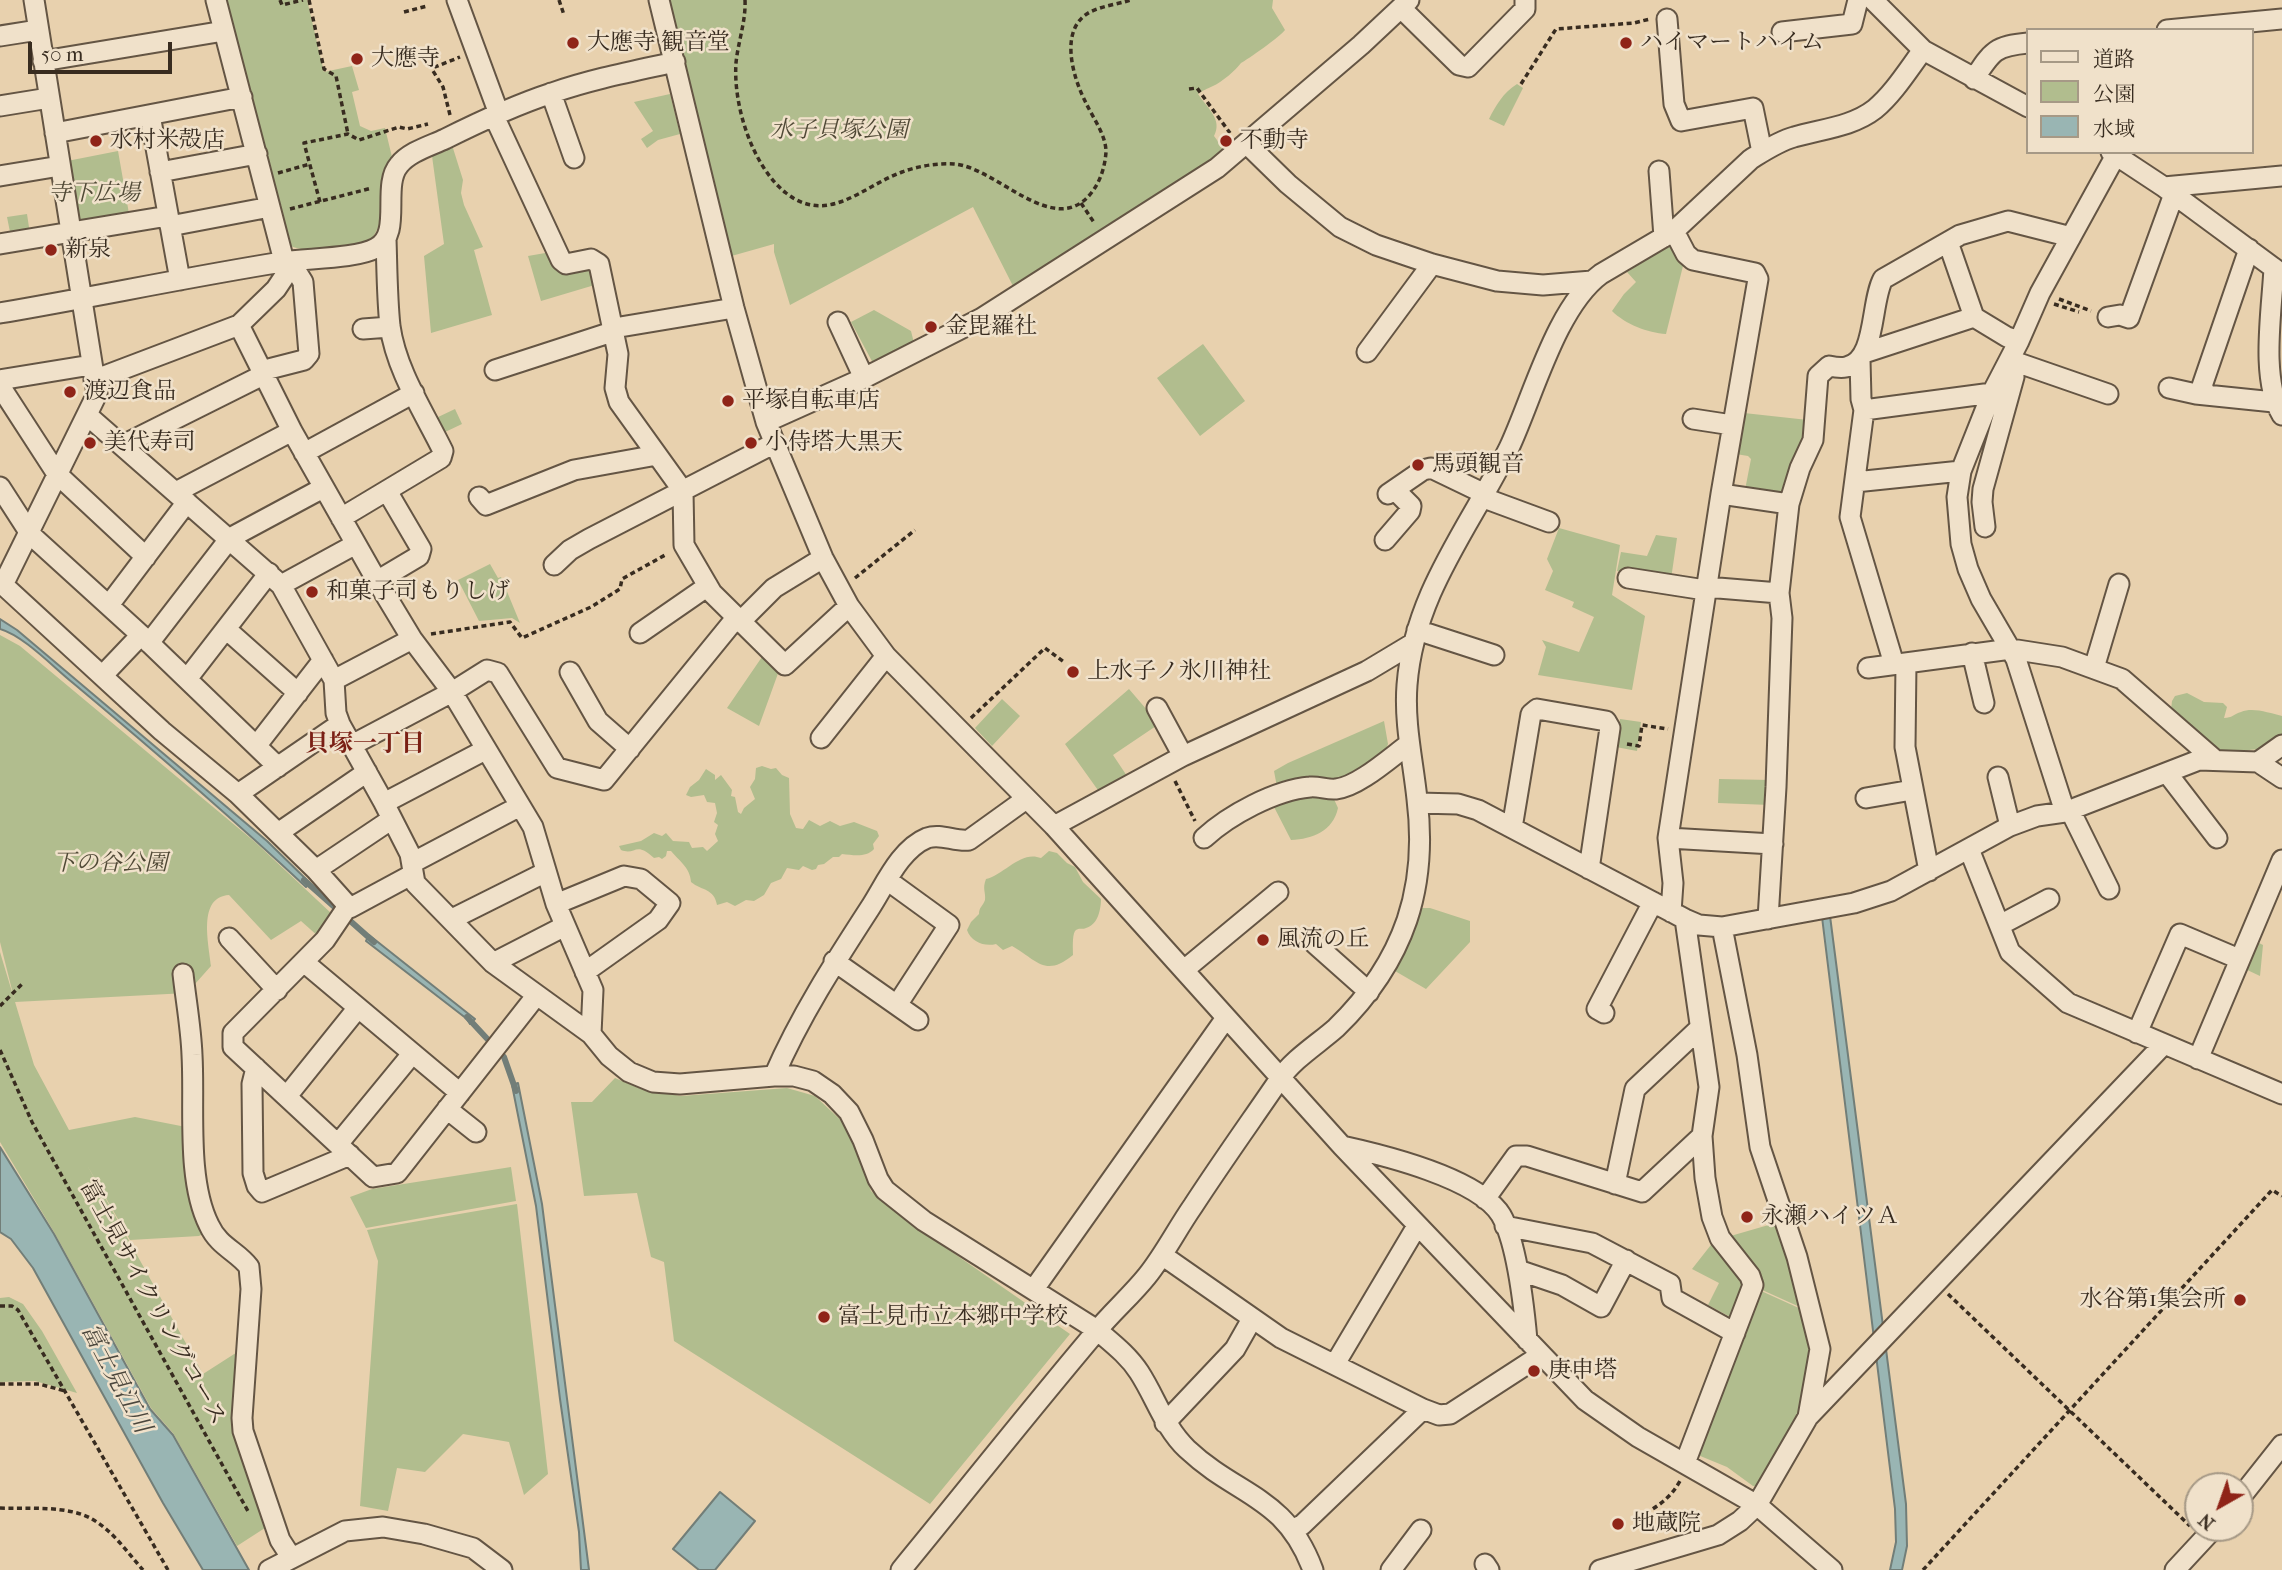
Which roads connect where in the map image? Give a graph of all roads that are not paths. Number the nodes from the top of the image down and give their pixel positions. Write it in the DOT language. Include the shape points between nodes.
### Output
graph roads {
  1 [pos="34,0"];
  2 [pos="216,0"];
  3 [pos="457,0"];
  4 [pos="659,0"];
  5 [pos="1525,0"];
  6 [pos="1858,0"];
  7 [pos="1872,0"];
  8 [pos="1405,4"];
  9 [pos="1667,19"];
  10 [pos="2282,19"];
  11 [pos="2188,28"];
  12 [pos="38,30"];
  13 [pos="224,31"];
  14 [pos="1782,32"];
  15 [pos="0,36"];
  16 [pos="2026,43"];
  17 [pos="1923,50"];
  18 [pos="43,61"];
  19 [pos="675,62"];
  20 [pos="1974,79"];
  21 [pos="551,93"];
  22 [pos="242,97"];
  23 [pos="49,98"];
  24 [pos="0,106"];
  25 [pos="2026,106"];
  26 [pos="150,115"];
  27 [pos="496,115"];
  28 [pos="55,133"];
  29 [pos="1244,146"];
  30 [pos="1762,152"];
  31 [pos="257,154"];
  32 [pos="2112,154"];
  33 [pos="2115,154"];
  34 [pos="574,158"];
  35 [pos="60,166"];
  36 [pos="1659,171"];
  37 [pos="160,172"];
  38 [pos="0,176"];
  39 [pos="2282,176"];
  40 [pos="2169,190"];
  41 [pos="279,208"];
  42 [pos="169,221"];
  43 [pos="71,232"];
  44 [pos="1669,234"];
  45 [pos="2071,237"];
  46 [pos="386,239"];
  47 [pos="1948,242"];
  48 [pos="0,244"];
  49 [pos="2249,249"];
  50 [pos="287,261"];
  51 [pos="1432,264"];
  52 [pos="2278,271"];
  53 [pos="180,280"];
  54 [pos="1592,281"];
  55 [pos="81,299"];
  56 [pos="734,308"];
  57 [pos="0,313"];
  58 [pos="1974,317"];
  59 [pos="2108,317"];
  60 [pos="838,322"];
  61 [pos="239,326"];
  62 [pos="390,327"];
  63 [pos="363,329"];
  64 [pos="614,329"];
  65 [pos="2019,341"];
  66 [pos="1367,352"];
  67 [pos="1863,356"];
  68 [pos="2008,362"];
  69 [pos="495,370"];
  70 [pos="93,373"];
  71 [pos="262,373"];
  72 [pos="864,378"];
  73 [pos="0,380"];
  74 [pos="0,386"];
  75 [pos="2169,388"];
  76 [pos="414,393"];
  77 [pos="2108,394"];
  78 [pos="2206,394"];
  79 [pos="2000,397"];
  80 [pos="2278,408"];
  81 [pos="1864,410"];
  82 [pos="87,415"];
  83 [pos="1693,419"];
  84 [pos="766,422"];
  85 [pos="1732,425"];
  86 [pos="292,431"];
  87 [pos="775,443"];
  88 [pos="123,445"];
  89 [pos="304,453"];
  90 [pos="657,455"];
  91 [pos="1961,471"];
  92 [pos="57,474"];
  93 [pos="1855,482"];
  94 [pos="0,487"];
  95 [pos="323,488"];
  96 [pos="387,491"];
  97 [pos="683,491"];
  98 [pos="1721,494"];
  99 [pos="1485,496"];
  100 [pos="181,497"];
  101 [pos="479,498"];
  102 [pos="1789,505"];
  103 [pos="341,518"];
  104 [pos="1549,522"];
  105 [pos="1985,527"];
  106 [pos="29,532"];
  107 [pos="230,538"];
  108 [pos="1385,540"];
  109 [pos="356,544"];
  110 [pos="146,557"];
  111 [pos="823,558"];
  112 [pos="554,565"];
  113 [pos="1628,578"];
  114 [pos="275,579"];
  115 [pos="377,581"];
  116 [pos="2,583"];
  117 [pos="2119,584"];
  118 [pos="708,586"];
  119 [pos="1706,589"];
  120 [pos="1779,593"];
  121 [pos="844,598"];
  122 [pos="109,605"];
  123 [pos="736,618"];
  124 [pos="226,629"];
  125 [pos="640,633"];
  126 [pos="1414,637"];
  127 [pos="145,639"];
  128 [pos="412,639"];
  129 [pos="2011,649"];
  130 [pos="1972,653"];
  131 [pos="1494,655"];
  132 [pos="886,656"];
  133 [pos="323,660"];
  134 [pos="1900,664"];
  135 [pos="1868,668"];
  136 [pos="2094,668"];
  137 [pos="570,672"];
  138 [pos="103,675"];
  139 [pos="187,679"];
  140 [pos="334,680"];
  141 [pos="298,692"];
  142 [pos="452,692"];
  143 [pos="1984,703"];
  144 [pos="1157,708"];
  145 [pos="340,724"];
  146 [pos="821,738"];
  147 [pos="1409,744"];
  148 [pos="352,745"];
  149 [pos="2282,745"];
  150 [pos="257,746"];
  151 [pos="630,749"];
  152 [pos="485,750"];
  153 [pos="2215,760"];
  154 [pos="1175,761"];
  155 [pos="2258,762"];
  156 [pos="278,767"];
  157 [pos="367,772"];
  158 [pos="2167,773"];
  159 [pos="1998,777"];
  160 [pos="2282,778"];
  161 [pos="1912,790"];
  162 [pos="238,794"];
  163 [pos="1866,798"];
  164 [pos="1026,799"];
  165 [pos="1418,803"];
  166 [pos="520,806"];
  167 [pos="388,811"];
  168 [pos="2068,811"];
  169 [pos="2010,826"];
  170 [pos="1054,827"];
  171 [pos="1512,828"];
  172 [pos="278,833"];
  173 [pos="1204,838"];
  174 [pos="1668,838"];
  175 [pos="2217,838"];
  176 [pos="1773,844"];
  177 [pos="1969,849"];
  178 [pos="2282,860"];
  179 [pos="412,868"];
  180 [pos="1589,869"];
  181 [pos="316,870"];
  182 [pos="1928,871"];
  183 [pos="546,872"];
  184 [pos="887,880"];
  185 [pos="2109,888"];
  186 [pos="2276,889"];
  187 [pos="1278,892"];
  188 [pos="2049,899"];
  189 [pos="1653,902"];
  190 [pos="556,904"];
  191 [pos="345,908"];
  192 [pos="1678,916"];
  193 [pos="453,919"];
  194 [pos="1768,919"];
  195 [pos="2000,925"];
  196 [pos="565,926"];
  197 [pos="1722,927"];
  198 [pos="229,938"];
  199 [pos="1315,944"];
  200 [pos="2239,959"];
  201 [pos="834,961"];
  202 [pos="305,963"];
  203 [pos="494,963"];
  204 [pos="1184,970"];
  205 [pos="585,972"];
  206 [pos="183,974"];
  207 [pos="277,990"];
  208 [pos="1369,992"];
  209 [pos="536,996"];
  210 [pos="897,1005"];
  211 [pos="357,1009"];
  212 [pos="1604,1013"];
  213 [pos="1226,1018"];
  214 [pos="918,1020"];
  215 [pos="1699,1028"];
  216 [pos="2137,1033"];
  217 [pos="591,1034"];
  218 [pos="2163,1045"];
  219 [pos="412,1054"];
  220 [pos="2198,1059"];
  221 [pos="256,1068"];
  222 [pos="774,1076"];
  223 [pos="1280,1078"];
  224 [pos="460,1093"];
  225 [pos="2282,1094"];
  226 [pos="286,1096"];
  227 [pos="447,1109"];
  228 [pos="476,1132"];
  229 [pos="1702,1136"];
  230 [pos="1342,1146"];
  231 [pos="344,1150"];
  232 [pos="1615,1184"];
  233 [pos="1485,1199"];
  234 [pos="1417,1226"];
  235 [pos="1505,1226"];
  236 [pos="1162,1255"];
  237 [pos="1626,1260"];
  238 [pos="1518,1270"];
  239 [pos="1034,1289"];
  240 [pos="1252,1318"];
  241 [pos="1097,1330"];
  242 [pos="1735,1333"];
  243 [pos="1527,1340"];
  244 [pos="1541,1355"];
  245 [pos="1335,1364"];
  246 [pos="1423,1409"];
  247 [pos="1808,1417"];
  248 [pos="1165,1423"];
  249 [pos="2282,1445"];
  250 [pos="1686,1464"];
  251 [pos="2254,1480"];
  252 [pos="1757,1505"];
  253 [pos="1293,1529"];
  254 [pos="1420,1531"];
  255 [pos="2201,1542"];
  256 [pos="279,1564"];
  257 [pos="502,1570"];
  258 [pos="901,1570"];
  259 [pos="1313,1570"];
  260 [pos="1391,1570"];
  261 [pos="1600,1570"];
  262 [pos="1832,1570"];
  263 [pos="2175,1570"];
  1 -- 12 [label="street"];
  2 -- 13 [label="street"];
  3 -- 27 [label="street"];
  4 -- 19 [label="street"];
  5 -- 8 [label="street" via="1525,9 1468,67 1459,65"];
  6 -- 14 [label="street" via="1852,24"];
  7 -- 17 [label="street"];
  8 -- 29 [label="street"];
  9 -- 30 [label="street" via="1674,104 1681,121 1753,108"];
  10 -- 11 [label="street"];
  12 -- 15 [label="street"];
  12 -- 18 [label="street"];
  13 -- 18 [label="street"];
  13 -- 22 [label="street"];
  16 -- 20 [label="street" via="1994,51"];
  17 -- 20 [label="street"];
  17 -- 30 [label="street" via="1897,85 1861,118"];
  18 -- 23 [label="street"];
  19 -- 21 [label="street"];
  19 -- 56 [label="street"];
  20 -- 25 [label="street"];
  21 -- 27 [label="street"];
  21 -- 34 [label="street"];
  22 -- 26 [label="street"];
  22 -- 31 [label="street"];
  23 -- 24 [label="street"];
  23 -- 28 [label="street"];
  26 -- 28 [label="street"];
  26 -- 37 [label="street"];
  27 -- 46 [label="street" via="400,162 392,179"];
  27 -- 64 [label="street" via="561,260 566,264 591,259 599,264"];
  28 -- 35 [label="street"];
  29 -- 51 [label="street" via="1340,227"];
  29 -- 72 [label="street" via="1217,168 982,318"];
  30 -- 44 [label="street"];
  31 -- 37 [label="street"];
  31 -- 41 [label="street" via="262,177"];
  32 -- 45 [label="street"];
  33 -- 40 [label="street"];
  35 -- 38 [label="street"];
  35 -- 43 [label="street"];
  36 -- 44 [label="street"];
  37 -- 42 [label="street"];
  39 -- 40 [label="street"];
  40 -- 49 [label="street"];
  40 -- 59 [label="street" via="2129,318"];
  41 -- 42 [label="street"];
  41 -- 50 [label="street"];
  42 -- 43 [label="street"];
  42 -- 53 [label="street"];
  43 -- 48 [label="street"];
  43 -- 55 [label="street"];
  44 -- 54 [label="street"];
  44 -- 85 [label="street" via="1693,260 1755,273 1758,279"];
  45 -- 47 [label="street" via="2008,221"];
  45 -- 65 [label="street"];
  46 -- 50 [label="street" via="361,253"];
  46 -- 62 [label="street"];
  47 -- 58 [label="street"];
  47 -- 67 [label="street" via="1883,279"];
  49 -- 52 [label="street"];
  49 -- 78 [label="street" via="2202,386"];
  50 -- 53 [label="street"];
  50 -- 61 [label="street" via="288,271 276,289"];
  50 -- 71 [label="street" via="303,282 309,354 304,360"];
  51 -- 54 [label="street" via="1520,284"];
  51 -- 66 [label="street"];
  52 -- 80 [label="street" via="2269,378"];
  53 -- 55 [label="street"];
  54 -- 99 [label="street" via="1576,299 1546,356"];
  55 -- 57 [label="street"];
  55 -- 70 [label="street"];
  56 -- 64 [label="street"];
  56 -- 84 [label="street"];
  58 -- 65 [label="street"];
  58 -- 67 [label="street"];
  60 -- 72 [label="street"];
  61 -- 70 [label="street"];
  61 -- 71 [label="street"];
  62 -- 63 [label="street"];
  62 -- 76 [label="street"];
  64 -- 69 [label="street"];
  64 -- 90 [label="street" via="619,402"];
  65 -- 68 [label="street"];
  67 -- 81 [label="street"];
  67 -- 102 [label="street" via="1846,368 1829,366 1818,376 1813,440"];
  68 -- 77 [label="street"];
  68 -- 79 [label="street"];
  70 -- 73 [label="street"];
  70 -- 82 [label="street" via="97,394"];
  71 -- 86 [label="street"];
  71 -- 88 [label="street"];
  72 -- 84 [label="street"];
  74 -- 92 [label="street"];
  75 -- 78 [label="street"];
  76 -- 89 [label="street"];
  76 -- 96 [label="street" via="443,451 441,458"];
  78 -- 80 [label="street"];
  79 -- 81 [label="street"];
  79 -- 91 [label="street"];
  79 -- 105 [label="street" via="1983,489"];
  81 -- 93 [label="street"];
  82 -- 88 [label="street"];
  82 -- 92 [label="street"];
  83 -- 85 [label="street"];
  84 -- 87 [label="street"];
  85 -- 98 [label="street"];
  86 -- 89 [label="street"];
  86 -- 100 [label="street"];
  87 -- 97 [label="street"];
  87 -- 111 [label="street"];
  88 -- 100 [label="street"];
  89 -- 95 [label="street"];
  90 -- 97 [label="street"];
  90 -- 101 [label="street" via="544,473 486,505"];
  91 -- 93 [label="street"];
  91 -- 129 [label="street" via="1958,520 1968,569"];
  92 -- 106 [label="street"];
  92 -- 110 [label="street"];
  93 -- 134 [label="street" via="1850,517"];
  94 -- 106 [label="street"];
  95 -- 103 [label="street"];
  95 -- 107 [label="street"];
  96 -- 103 [label="street"];
  96 -- 115 [label="street" via="421,549 419,556"];
  97 -- 112 [label="street" via="589,538"];
  97 -- 118 [label="street" via="684,545"];
  98 -- 102 [label="street"];
  98 -- 119 [label="street"];
  99 -- 104 [label="street"];
  99 -- 108 [label="street" via="1431,468 1423,470 1391,492 1411,506"];
  99 -- 126 [label="street" via="1447,556"];
  100 -- 107 [label="street"];
  100 -- 110 [label="street"];
  102 -- 120 [label="street"];
  103 -- 109 [label="street"];
  106 -- 116 [label="street"];
  106 -- 122 [label="street"];
  107 -- 114 [label="street"];
  107 -- 127 [label="street"];
  109 -- 114 [label="street"];
  109 -- 115 [label="street"];
  110 -- 122 [label="street"];
  111 -- 121 [label="street"];
  111 -- 123 [label="street" via="774,588 746,616"];
  113 -- 119 [label="street"];
  114 -- 124 [label="street"];
  114 -- 133 [label="street"];
  115 -- 128 [label="street"];
  116 -- 138 [label="street"];
  117 -- 136 [label="street"];
  118 -- 123 [label="street"];
  118 -- 125 [label="street"];
  119 -- 120 [label="street"];
  119 -- 174 [label="street"];
  120 -- 176 [label="street" via="1782,618"];
  121 -- 123 [label="street" via="785,666"];
  121 -- 132 [label="street"];
  122 -- 127 [label="street"];
  123 -- 151 [label="street"];
  124 -- 139 [label="street"];
  124 -- 141 [label="street"];
  126 -- 131 [label="street"];
  126 -- 147 [label="street" via="1406,706"];
  126 -- 154 [label="street" via="1367,671"];
  127 -- 138 [label="street"];
  127 -- 139 [label="street"];
  128 -- 140 [label="street"];
  128 -- 142 [label="street"];
  129 -- 130 [label="street"];
  129 -- 136 [label="street" via="2062,657"];
  129 -- 168 [label="street"];
  130 -- 134 [label="street"];
  130 -- 143 [label="street"];
  132 -- 146 [label="street"];
  132 -- 164 [label="street"];
  133 -- 140 [label="street"];
  133 -- 141 [label="street"];
  134 -- 135 [label="street"];
  134 -- 161 [label="street"];
  136 -- 153 [label="street" via="2122,679"];
  137 -- 151 [label="street" via="598,721"];
  138 -- 162 [label="street"];
  139 -- 150 [label="street"];
  140 -- 145 [label="street"];
  141 -- 150 [label="street"];
  142 -- 148 [label="street"];
  142 -- 151 [label="street" via="487,670 498,673 557,768 604,780"];
  142 -- 152 [label="street"];
  144 -- 154 [label="street"];
  145 -- 148 [label="street"];
  145 -- 156 [label="street"];
  147 -- 165 [label="street"];
  147 -- 173 [label="street" via="1352,784 1273,796"];
  148 -- 157 [label="street"];
  149 -- 155 [label="street"];
  150 -- 156 [label="street"];
  152 -- 166 [label="street"];
  152 -- 167 [label="street"];
  153 -- 155 [label="street"];
  153 -- 158 [label="street" via="2199,760"];
  154 -- 170 [label="street"];
  155 -- 160 [label="street"];
  156 -- 162 [label="street"];
  157 -- 167 [label="street"];
  157 -- 172 [label="street"];
  158 -- 168 [label="street"];
  158 -- 175 [label="street"];
  159 -- 169 [label="street"];
  161 -- 163 [label="street"];
  161 -- 182 [label="street"];
  162 -- 172 [label="street"];
  164 -- 170 [label="street"];
  164 -- 184 [label="street" via="969,840 937,836 919,842"];
  165 -- 171 [label="street" via="1458,804"];
  165 -- 208 [label="street" via="1420,858 1413,897 1398,942"];
  166 -- 179 [label="street"];
  166 -- 183 [label="street" via="533,827"];
  167 -- 179 [label="street" via="410,854"];
  167 -- 181 [label="street"];
  168 -- 169 [label="street"];
  168 -- 185 [label="street"];
  169 -- 177 [label="street"];
  170 -- 204 [label="street"];
  171 -- 180 [label="street"];
  171 -- 180 [label="street" via="1531,714 1537,709 1606,721 1610,728"];
  172 -- 181 [label="street"];
  174 -- 176 [label="street"];
  174 -- 192 [label="street"];
  176 -- 194 [label="street"];
  177 -- 182 [label="street"];
  177 -- 195 [label="street"];
  178 -- 186 [label="street"];
  179 -- 191 [label="street"];
  179 -- 193 [label="street" via="415,883"];
  180 -- 189 [label="street"];
  181 -- 191 [label="street"];
  182 -- 194 [label="street" via="1891,891 1854,903"];
  183 -- 190 [label="street"];
  183 -- 193 [label="street"];
  184 -- 201 [label="street"];
  184 -- 210 [label="street" via="949,925"];
  186 -- 200 [label="street"];
  187 -- 204 [label="street"];
  188 -- 195 [label="street"];
  189 -- 192 [label="street"];
  189 -- 212 [label="street" via="1597,1009"];
  190 -- 196 [label="street"];
  190 -- 205 [label="street" via="624,876 641,879 670,903 658,920"];
  191 -- 202 [label="street"];
  192 -- 197 [label="street" via="1699,925"];
  192 -- 215 [label="street"];
  193 -- 203 [label="street"];
  194 -- 197 [label="street"];
  195 -- 216 [label="street" via="2010,952 2068,1003"];
  196 -- 203 [label="street"];
  196 -- 205 [label="street"];
  197 -- 247 [label="street" via="1760,1147 1797,1257 1819,1349"];
  198 -- 207 [label="street"];
  199 -- 208 [label="street"];
  200 -- 216 [label="street" via="2180,934"];
  200 -- 220 [label="street"];
  201 -- 210 [label="street"];
  201 -- 222 [label="street"];
  202 -- 207 [label="street"];
  202 -- 211 [label="street"];
  203 -- 209 [label="street"];
  204 -- 213 [label="street"];
  205 -- 217 [label="street" via="593,990"];
  206 -- 256 [label="street" via="201,1205 219,1241 249,1267 243,1431 280,1539"];
  207 -- 221 [label="street" via="233,1033 233,1047"];
  208 -- 223 [label="street"];
  209 -- 217 [label="street"];
  209 -- 224 [label="street"];
  210 -- 214 [label="street"];
  211 -- 219 [label="street"];
  211 -- 226 [label="street"];
  213 -- 223 [label="street"];
  213 -- 239 [label="street"];
  215 -- 229 [label="street" via="1709,1087"];
  215 -- 232 [label="street" via="1635,1089"];
  216 -- 218 [label="street"];
  217 -- 222 [label="street" via="629,1072 653,1082"];
  218 -- 220 [label="street"];
  218 -- 247 [label="street"];
  219 -- 224 [label="street"];
  219 -- 231 [label="street"];
  220 -- 225 [label="street"];
  221 -- 226 [label="street"];
  221 -- 231 [label="street" via="252,1084 253,1173 262,1192"];
  222 -- 239 [label="street" via="813,1081 832,1094 849,1112 885,1190 925,1221"];
  223 -- 230 [label="street"];
  223 -- 236 [label="street"];
  224 -- 227 [label="street"];
  226 -- 231 [label="street"];
  227 -- 228 [label="street"];
  227 -- 231 [label="street" via="397,1173 373,1177"];
  229 -- 232 [label="street" via="1642,1192"];
  229 -- 242 [label="street" via="1712,1217 1720,1238 1753,1285"];
  230 -- 233 [label="street" via="1378,1153 1457,1181"];
  230 -- 234 [label="street"];
  232 -- 233 [label="street" via="1516,1156"];
  233 -- 235 [label="street"];
  234 -- 243 [label="street"];
  234 -- 245 [label="street"];
  235 -- 237 [label="street" via="1592,1243"];
  235 -- 238 [label="street"];
  236 -- 240 [label="street"];
  236 -- 241 [label="street"];
  237 -- 238 [label="street" via="1601,1307 1562,1285"];
  237 -- 242 [label="street" via="1670,1284 1672,1298"];
  238 -- 243 [label="street"];
  239 -- 241 [label="street"];
  240 -- 245 [label="street"];
  240 -- 248 [label="street" via="1235,1349"];
  241 -- 248 [label="street" via="1138,1370"];
  241 -- 258 [label="street"];
  242 -- 250 [label="street"];
  243 -- 244 [label="street"];
  244 -- 246 [label="street" via="1450,1414"];
  244 -- 250 [label="street" via="1610,1420"];
  245 -- 246 [label="street"];
  246 -- 253 [label="street"];
  247 -- 252 [label="street"];
  248 -- 253 [label="street" via="1189,1451 1275,1510"];
  249 -- 251 [label="street"];
  250 -- 252 [label="street"];
  252 -- 261 [label="street" via="1718,1535"];
  252 -- 262 [label="street"];
  253 -- 259 [label="street"];
  254 -- 260 [label="street"];
  255 -- 263 [label="street"];
  256 -- 257 [label="street" via="345,1531 383,1527 473,1548"];
}
